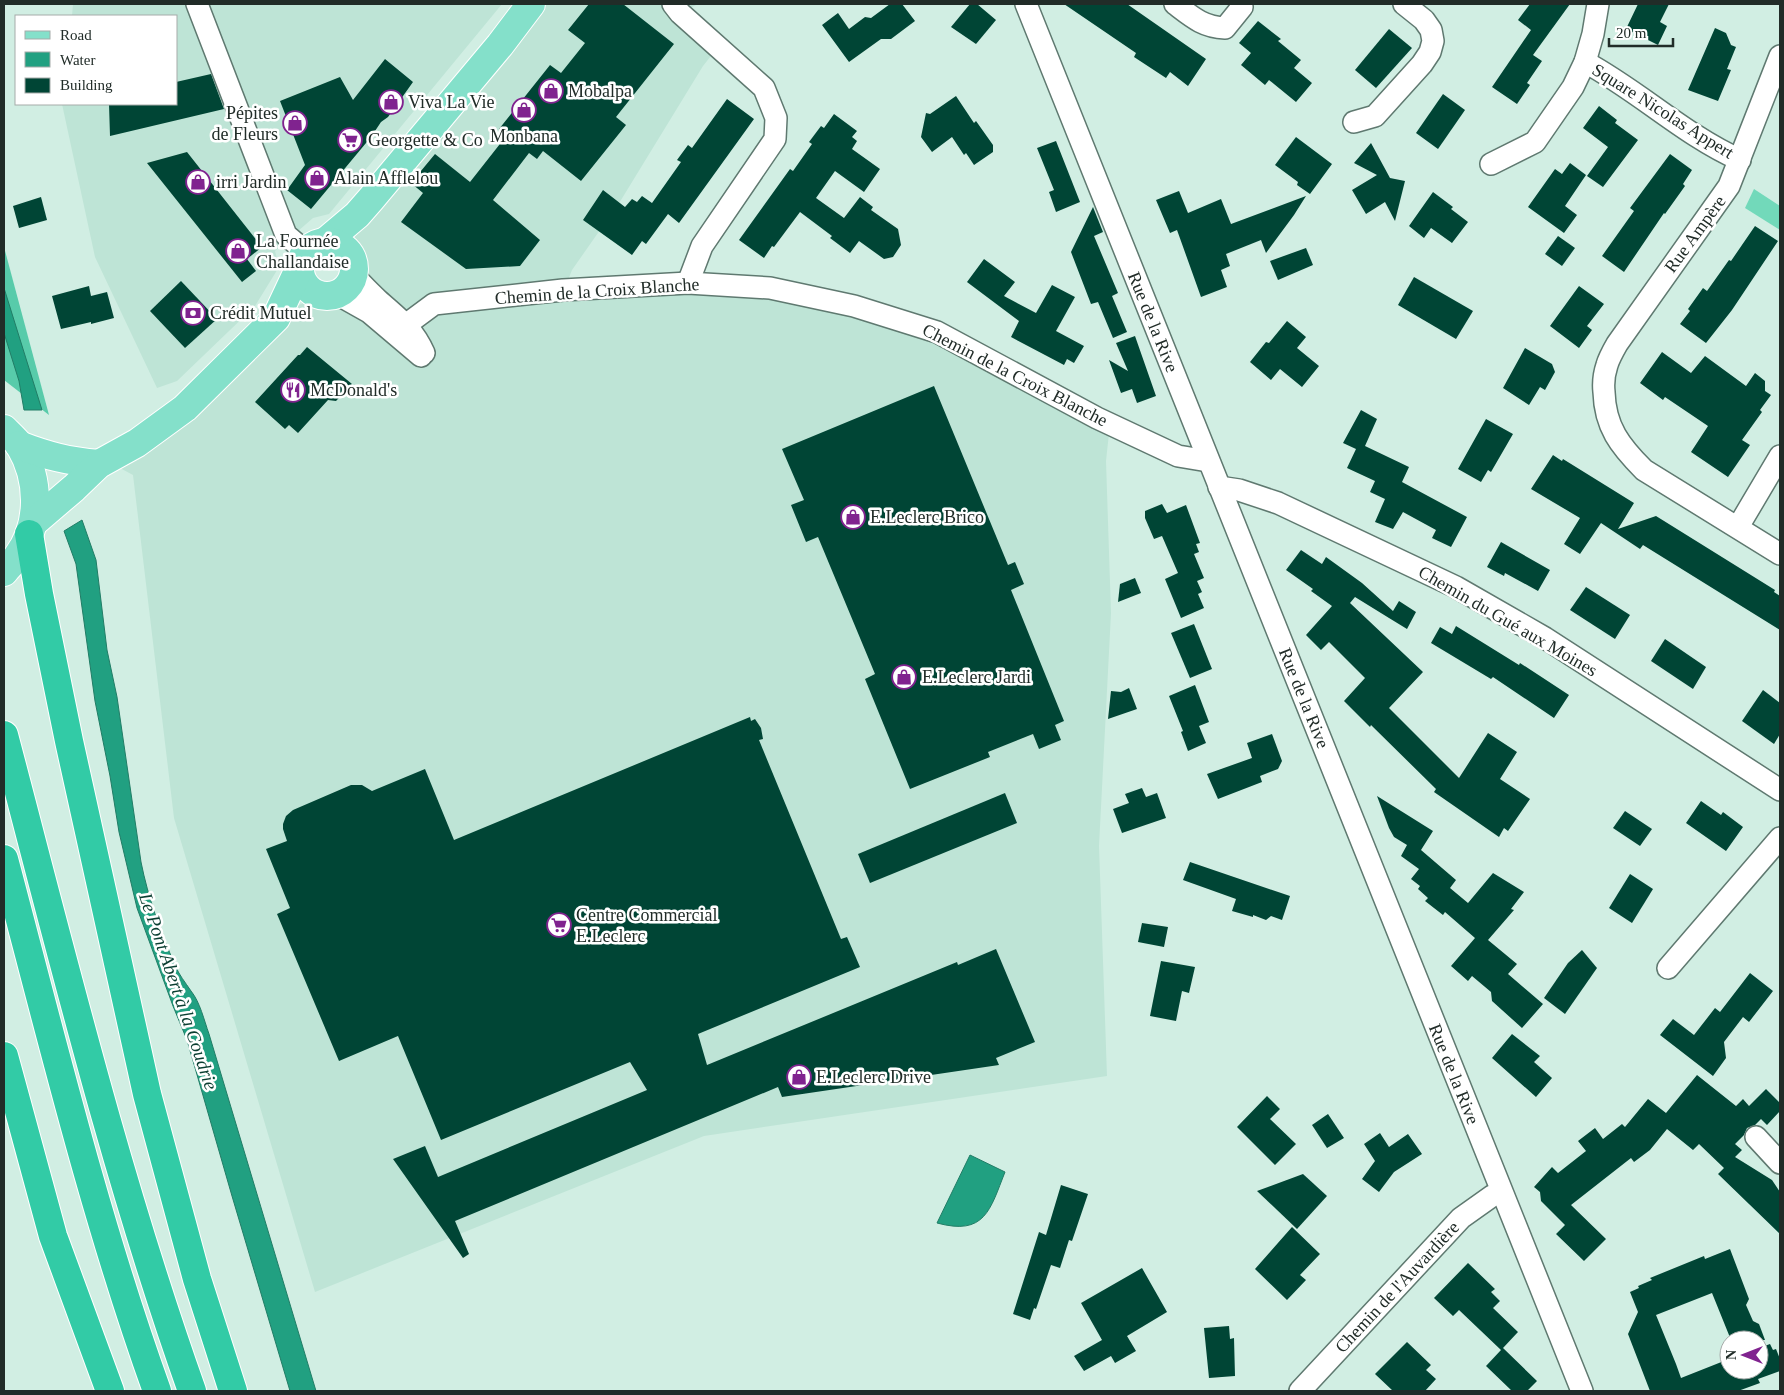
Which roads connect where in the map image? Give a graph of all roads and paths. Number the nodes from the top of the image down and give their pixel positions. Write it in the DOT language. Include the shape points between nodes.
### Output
graph roads {
  1 [pos="197,4"];
  2 [pos="531,4"];
  3 [pos="673,4"];
  4 [pos="1026,4"];
  5 [pos="1175,4"];
  6 [pos="1241,4"];
  7 [pos="1404,4"];
  8 [pos="1598,4"];
  9 [pos="1780,56"];
  10 [pos="1586,62"];
  11 [pos="1354,122"];
  12 [pos="1740,160"];
  13 [pos="1491,164"];
  14 [pos="357,215"];
  15 [pos="310,253"];
  16 [pos="341,281"];
  17 [pos="688,283"];
  18 [pos="278,315"];
  19 [pos="407,324"];
  20 [pos="11,437"];
  21 [pos="1780,456"];
  22 [pos="1208,461"];
  23 [pos="98,464"];
  24 [pos="1219,487"];
  25 [pos="1738,526"];
  26 [pos="31,529"];
  27 [pos="1780,554"];
  28 [pos="4,572"];
  29 [pos="4,735"];
  30 [pos="1780,790"];
  31 [pos="1780,838"];
  32 [pos="5,864"];
  33 [pos="1668,968"];
  34 [pos="4,1056"];
  35 [pos="1756,1137"];
  36 [pos="1780,1163"];
  37 [pos="1501,1192"];
  38 [pos="110,1391"];
  39 [pos="157,1391"];
  40 [pos="192,1391"];
  41 [pos="233,1391"];
  42 [pos="1300,1391"];
  43 [pos="1582,1391"];
  1 -- 15 [label="street" via="286,235"];
  2 -- 14 [label="main road"];
  3 -- 17 [label="street" via="764,88 776,118 775,139 702,246"];
  4 -- 22 [label="street, Rue de la Rive"];
  5 -- 6 [label="street" via="1199,22 1225,28"];
  7 -- 11 [label="street" via="1431,30 1430,52 1375,116"];
  8 -- 10 [label="street, Square Nicolas Appert"];
  9 -- 12 [label="street, Rue Ampère"];
  10 -- 12 [label="street, Square Nicolas Appert" via="1607,73 1716,149"];
  10 -- 13 [label="street, Square Nicolas Appert" via="1535,142"];
  12 -- 25 [label="street, Rue Ampère" via="1729,186 1616,344 1603,382 1607,420 1626,452 1644,470"];
  14 -- 15 [label="main road"];
  14 -- 16 [label="main road"];
  15 -- 16 [label="main road" via="331,242 347,251"];
  15 -- 16 [label="main road" via="300,273 309,289"];
  15 -- 18 [label="main road"];
  16 -- 18 [label="main road"];
  16 -- 19 [label="street" via="377,299"];
  16 -- 19 [label="street" via="369,312 422,354 418,339"];
  17 -- 19 [label="street, Chemin de la Croix Blanche" via="563,290 434,304"];
  17 -- 22 [label="street, Chemin de la Croix Blanche" via="770,288 854,306 938,332 1104,421 1178,456"];
  18 -- 23 [label="main road" via="185,408 137,443"];
  20 -- 23 [label="main road" via="42,454"];
  20 -- 26 [label="main road" via="31,469 36,496"];
  21 -- 25 [label="street"];
  22 -- 24 [label="street, Rue de la Rive"];
  23 -- 26 [label="main road"];
  24 -- 30 [label="street, Chemin du Gué aux Moines" via="1278,503 1456,587 1546,638"];
  24 -- 37 [label="street, Rue de la Rive"];
  25 -- 27 [label="street, Rue Ampère"];
  26 -- 28 [label="main road" via="18,556"];
  26 -- 41 [label="highway" via="39,594 69,741 147,1094 197,1279"];
  29 -- 40 [label="highway" via="100,1095"];
  31 -- 33 [label="street"];
  32 -- 39 [label="highway" via="115,1266"];
  34 -- 38 [label="highway" via="53,1236"];
  35 -- 36 [label="street"];
  37 -- 42 [label="street, Chemin de l'Auvardière" via="1461,1218"];
  37 -- 43 [label="street, Rue de la Rive"];
}
